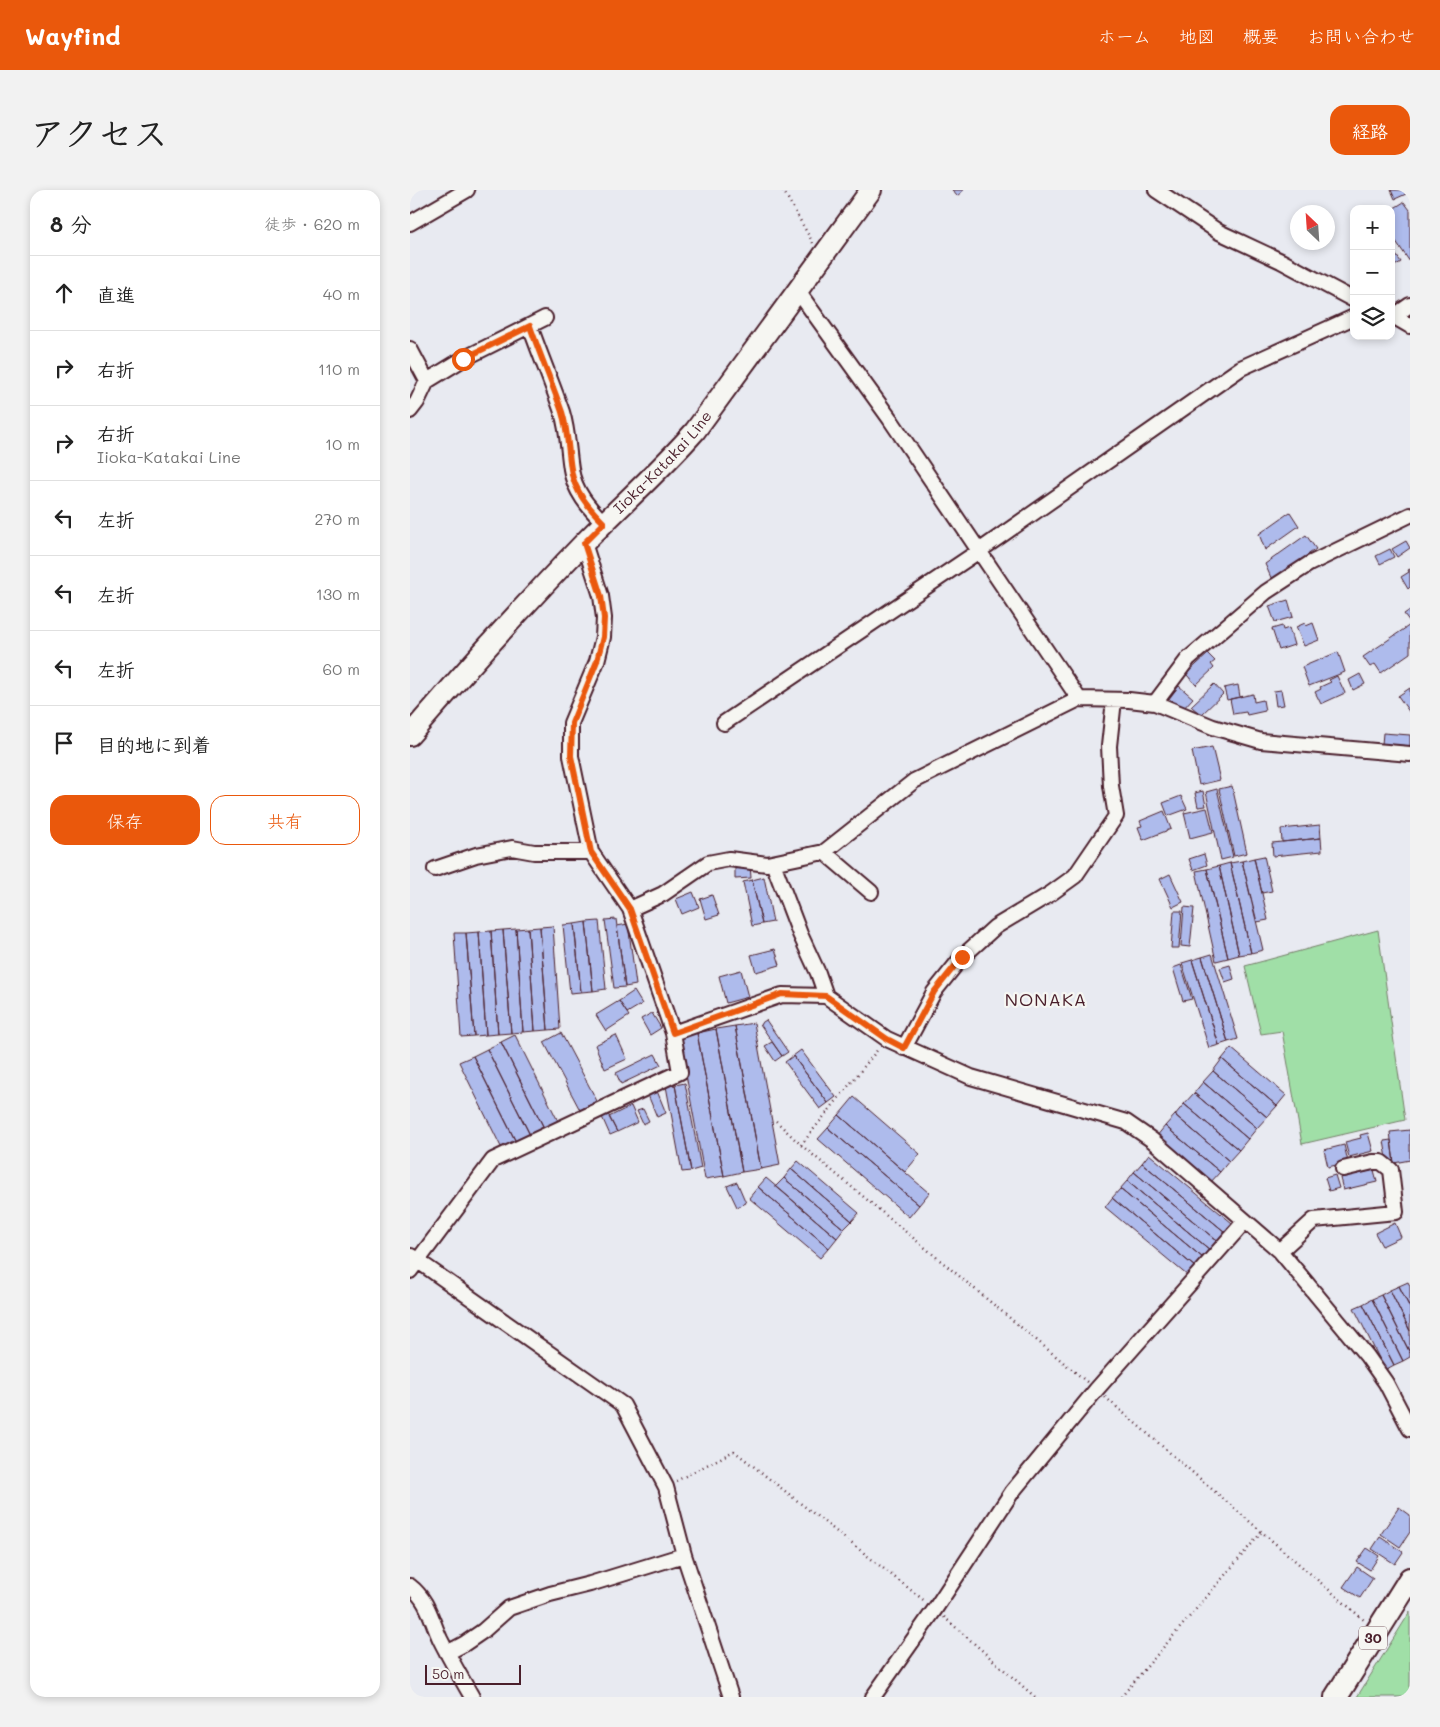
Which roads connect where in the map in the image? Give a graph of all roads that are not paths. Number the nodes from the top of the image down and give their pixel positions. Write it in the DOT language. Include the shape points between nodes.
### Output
graph roads {
  1 [pos="467,190"];
  2 [pos="871,190"];
  3 [pos="1156,190"];
  4 [pos="410,223"];
  5 [pos="797,290"];
  6 [pos="1350,298"];
  7 [pos="1410,305"];
  8 [pos="1395,314"];
  9 [pos="1395,316"];
  10 [pos="545,318"];
  11 [pos="1350,319"];
  12 [pos="530,326"];
  13 [pos="1410,326"];
  14 [pos="410,349"];
  15 [pos="427,381"];
  16 [pos="410,411"];
  17 [pos="1410,515"];
  18 [pos="604,523"];
  19 [pos="584,543"];
  20 [pos="979,551"];
  21 [pos="1079,699"];
  22 [pos="1114,700"];
  23 [pos="1155,703"];
  24 [pos="724,723"];
  25 [pos="410,735"];
  26 [pos="1410,754"];
  27 [pos="591,852"];
  28 [pos="824,852"];
  29 [pos="773,863"];
  30 [pos="435,868"];
  31 [pos="871,892"];
  32 [pos="630,909"];
  33 [pos="826,996"];
  34 [pos="673,1033"];
  35 [pos="904,1048"];
  36 [pos="1343,1169"];
  37 [pos="1245,1221"];
  38 [pos="1280,1251"];
  39 [pos="412,1262"];
  40 [pos="1410,1429"];
  41 [pos="684,1555"];
  42 [pos="1410,1579"];
  43 [pos="410,1586"];
  44 [pos="447,1653"];
  45 [pos="472,1697"];
  46 [pos="731,1697"];
  47 [pos="873,1697"];
  48 [pos="1336,1697"];
  1 -- 4 [label="street"];
  2 -- 5 [label="main road, Iioka-Katakai Line"];
  3 -- 6 [label="street" via="1219,232 1281,260"];
  5 -- 18 [label="main road, Iioka-Katakai Line" via="694,431"];
  5 -- 20 [label="street"];
  7 -- 8 [label="street"];
  9 -- 13 [label="street"];
  10 -- 12 [label="street"];
  11 -- 20 [label="street" via="1241,368"];
  12 -- 15 [label="street"];
  12 -- 18 [label="street" via="562,412 577,490 588,508"];
  14 -- 15 [label="street"];
  15 -- 16 [label="street"];
  17 -- 23 [label="street" via="1309,564 1266,592 1188,659"];
  18 -- 19 [label="main road, Iioka-Katakai Line"];
  19 -- 25 [label="main road, Iioka-Katakai Line" via="493,639"];
  19 -- 27 [label="street" via="601,596 604,618 597,661 572,723 571,756"];
  20 -- 21 [label="street"];
  20 -- 24 [label="street"];
  21 -- 22 [label="street"];
  21 -- 28 [label="street" via="914,781"];
  22 -- 23 [label="street"];
  22 -- 35 [label="street" via="1109,746 1116,816 1075,876 995,927 962,957 934,992"];
  23 -- 26 [label="street" via="1213,727 1261,741"];
  27 -- 30 [label="street" via="534,852 512,848 476,854"];
  27 -- 32 [label="street"];
  28 -- 29 [label="street"];
  28 -- 31 [label="street"];
  29 -- 32 [label="street" via="729,859 708,863 663,894"];
  29 -- 33 [label="street"];
  32 -- 34 [label="street"];
  33 -- 34 [label="street" via="782,994"];
  33 -- 35 [label="street"];
  34 -- 39 [label="street" via="680,1072 494,1160"];
  35 -- 37 [label="street" via="971,1077 1126,1122 1152,1140"];
  36 -- 38 [label="street" via="1381,1162 1391,1170 1396,1212 1314,1220"];
  37 -- 38 [label="street"];
  37 -- 47 [label="street" via="1096,1390 1012,1492"];
  38 -- 40 [label="street" via="1367,1356 1386,1383"];
  39 -- 41 [label="street" via="623,1404 666,1487"];
  41 -- 44 [label="street" via="509,1608 471,1640"];
  41 -- 46 [label="street"];
  42 -- 48 [label="main road, 30"];
  43 -- 44 [label="street" via="419,1593"];
  44 -- 45 [label="street"];
}
